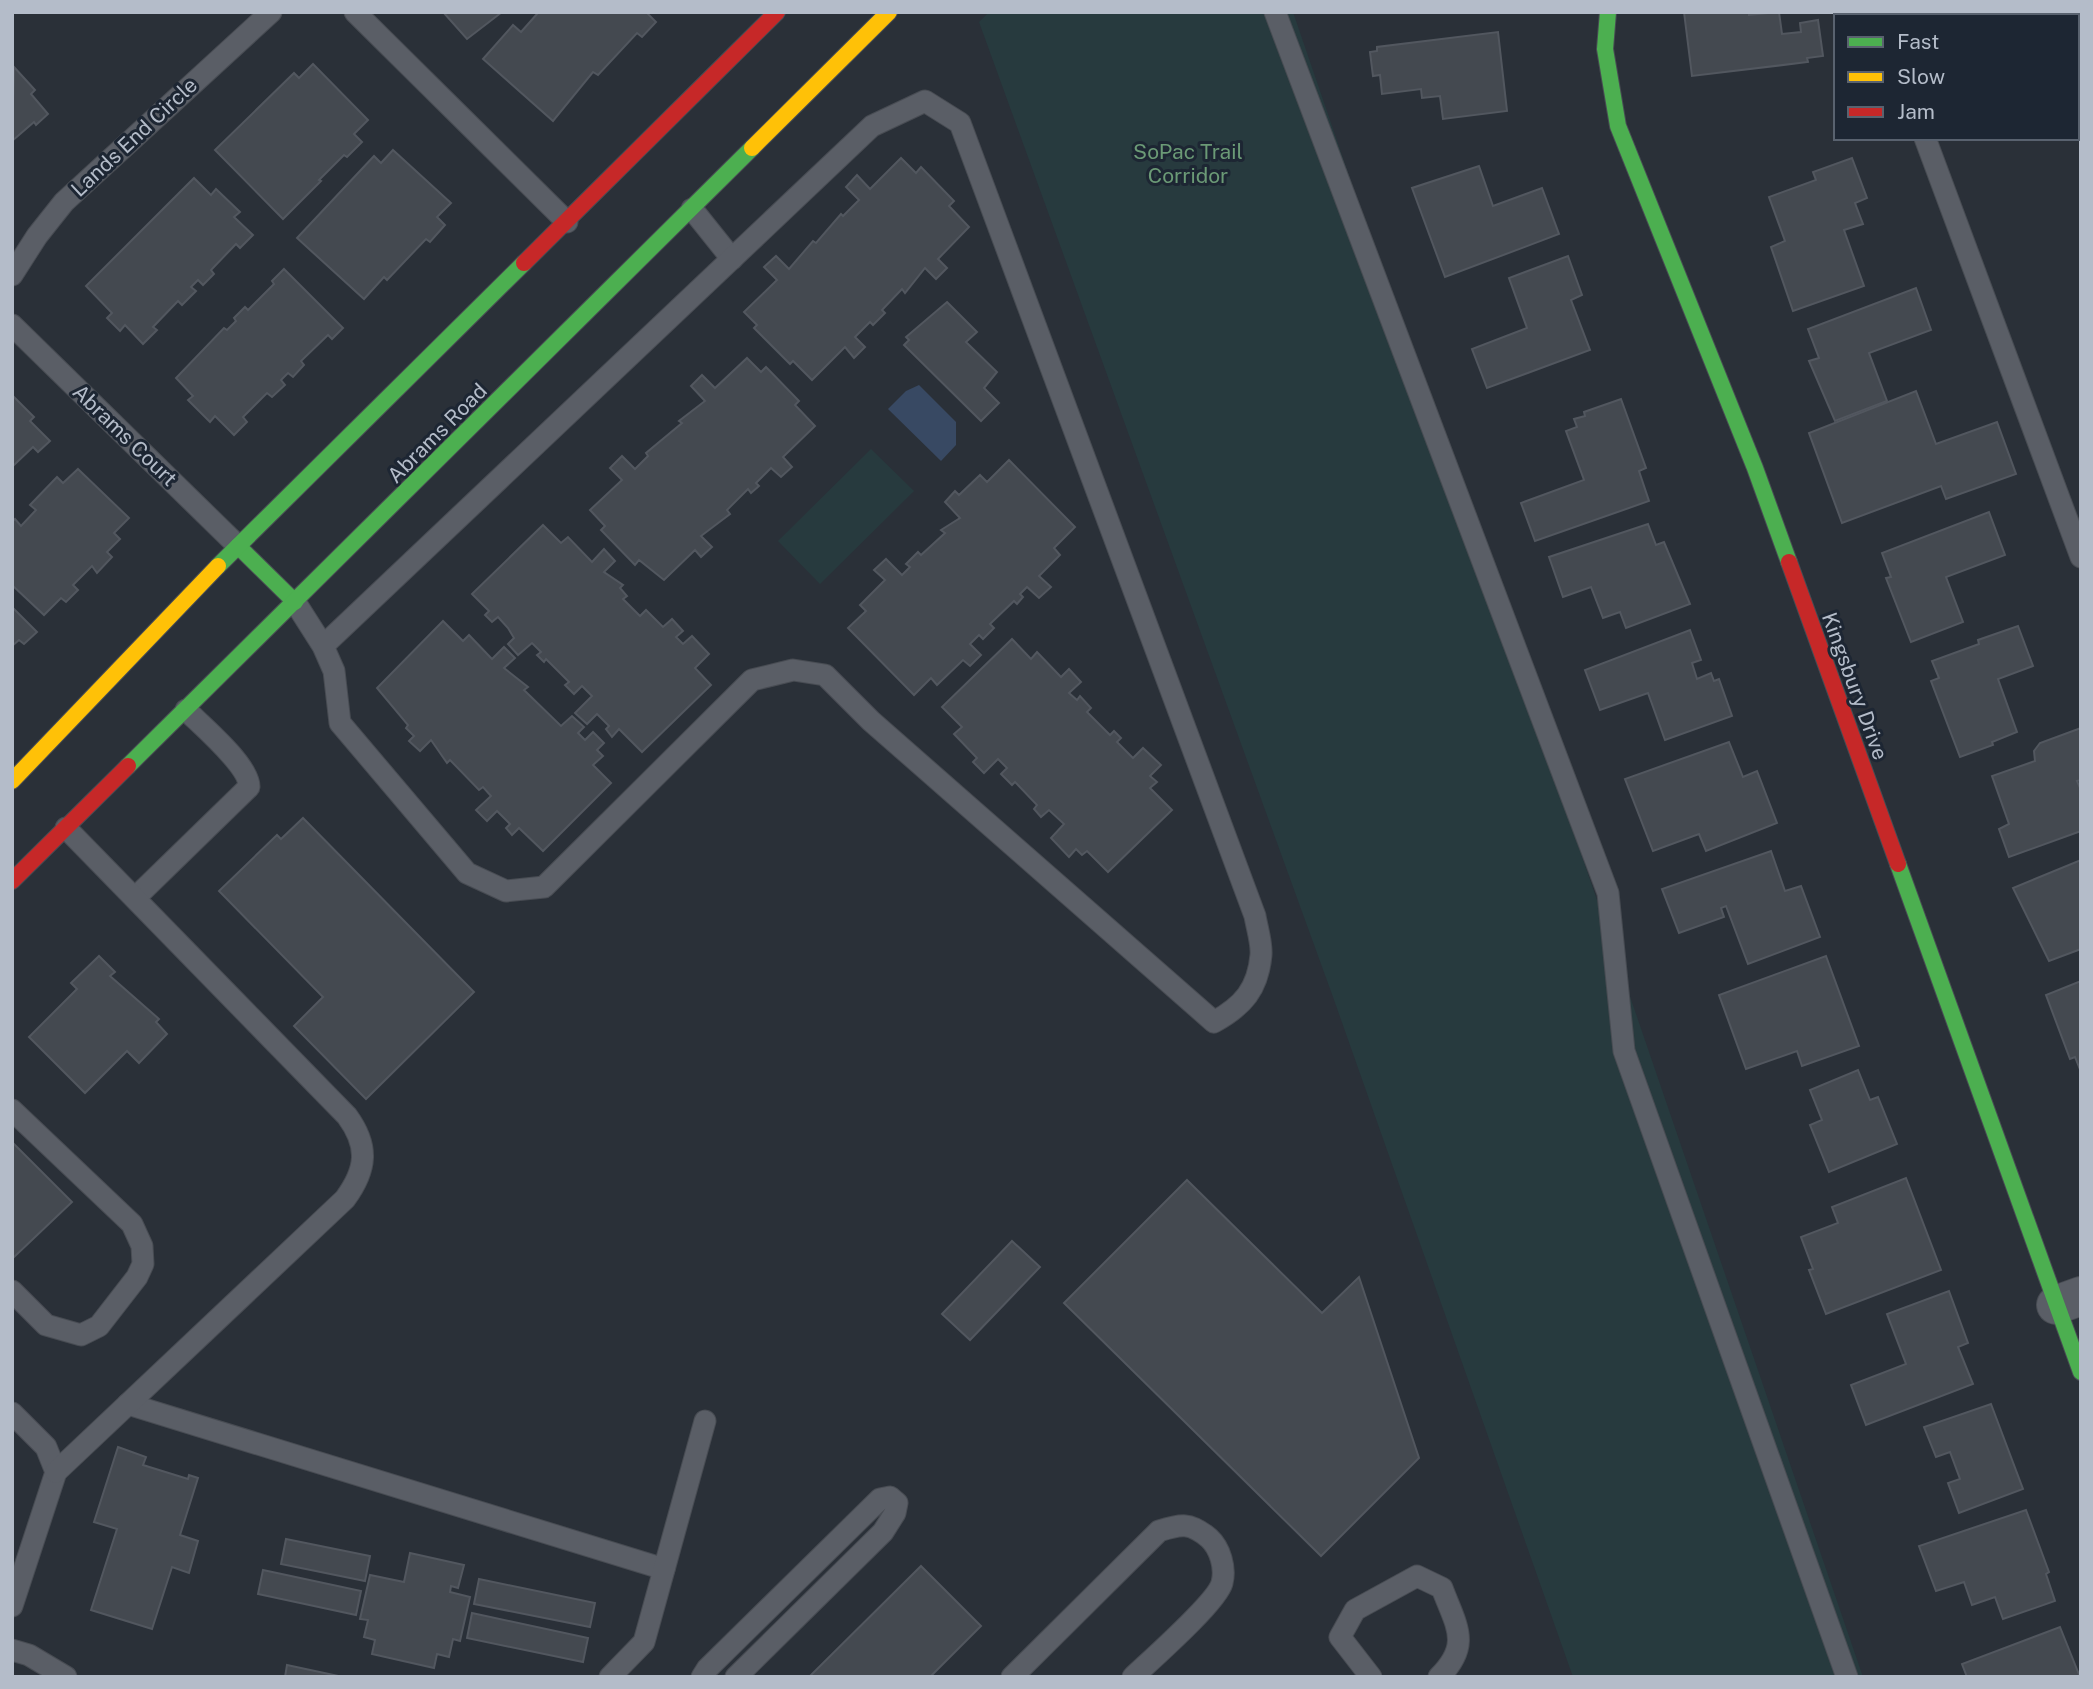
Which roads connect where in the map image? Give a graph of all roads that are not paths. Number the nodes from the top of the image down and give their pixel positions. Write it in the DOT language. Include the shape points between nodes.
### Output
graph roads {
  1 [pos="271,12"];
  2 [pos="355,12"];
  3 [pos="777,12"];
  4 [pos="889,12"];
  5 [pos="1275,12"];
  6 [pos="1608,12"];
  7 [pos="1926,140"];
  8 [pos="692,209"];
  9 [pos="566,222"];
  10 [pos="732,260"];
  11 [pos="12,275"];
  12 [pos="12,325"];
  13 [pos="238,546"];
  14 [pos="2081,557"];
  15 [pos="295,602"];
  16 [pos="323,646"];
  17 [pos="186,710"];
  18 [pos="12,781"];
  19 [pos="66,828"];
  20 [pos="12,881"];
  21 [pos="135,898"];
  22 [pos="12,1110"];
  23 [pos="12,1291"];
  24 [pos="2068,1301"];
  25 [pos="2081,1372"];
  26 [pos="128,1404"];
  27 [pos="12,1413"];
  28 [pos="705,1421"];
  29 [pos="56,1472"];
  30 [pos="664,1569"];
  31 [pos="12,1606"];
  32 [pos="12,1650"];
  33 [pos="66,1677"];
  34 [pos="610,1677"];
  35 [pos="702,1677"];
  36 [pos="736,1677"];
  37 [pos="1012,1677"];
  38 [pos="1133,1677"];
  39 [pos="1371,1677"];
  40 [pos="1439,1677"];
  41 [pos="1847,1677"];
  1 -- 11 [label="lane, Lands End Circle" via="64,202"];
  2 -- 9 [label="lane"];
  3 -- 9 [label="main road"];
  4 -- 8 [label="main road, Abrams Road"];
  5 -- 41 [label="lane" via="1608,893 1624,1051"];
  6 -- 24 [label="main road, Kingsbury Drive" via="1605,49 1618,126 1755,468"];
  7 -- 14 [label="lane"];
  8 -- 10 [label="lane"];
  8 -- 15 [label="main road, Abrams Road"];
  9 -- 13 [label="main road"];
  10 -- 16 [label="lane"];
  10 -- 16 [label="lane" via="872,126 925,101 960,123 1255,916 1262,953 1255,983 1238,1009 1214,1022 871,721 825,675 793,670 752,680 544,887 506,891 467,873 340,723 334,671"];
  12 -- 13 [label="lane, Abrams Court"];
  13 -- 15 [label="main road"];
  13 -- 18 [label="main road"];
  15 -- 16 [label="lane"];
  15 -- 17 [label="main road, Abrams Road"];
  17 -- 19 [label="main road, Abrams Road"];
  17 -- 21 [label="lane" via="242,766 249,787"];
  19 -- 20 [label="main road, Abrams Road"];
  19 -- 21 [label="lane"];
  21 -- 26 [label="lane" via="347,1116 357,1130 363,1164 345,1199"];
  22 -- 23 [label="lane" via="132,1224 142,1246 143,1264 99,1326 81,1335 46,1325"];
  24 -- 25 [label="main road, Kingsbury Drive"];
  26 -- 29 [label="lane"];
  26 -- 30 [label="lane"];
  27 -- 29 [label="lane" via="46,1447"];
  28 -- 30 [label="lane"];
  29 -- 31 [label="lane"];
  30 -- 34 [label="lane" via="644,1642"];
  32 -- 33 [label="lane"];
  35 -- 36 [label="lane" via="880,1499 890,1497 897,1503 883,1532"];
  37 -- 38 [label="lane" via="1159,1531 1180,1524 1199,1530 1214,1543 1223,1564 1222,1584 1211,1601"];
  39 -- 40 [label="lane" via="1340,1637 1355,1610 1417,1576 1442,1588 1460,1637 1454,1662"];
}
